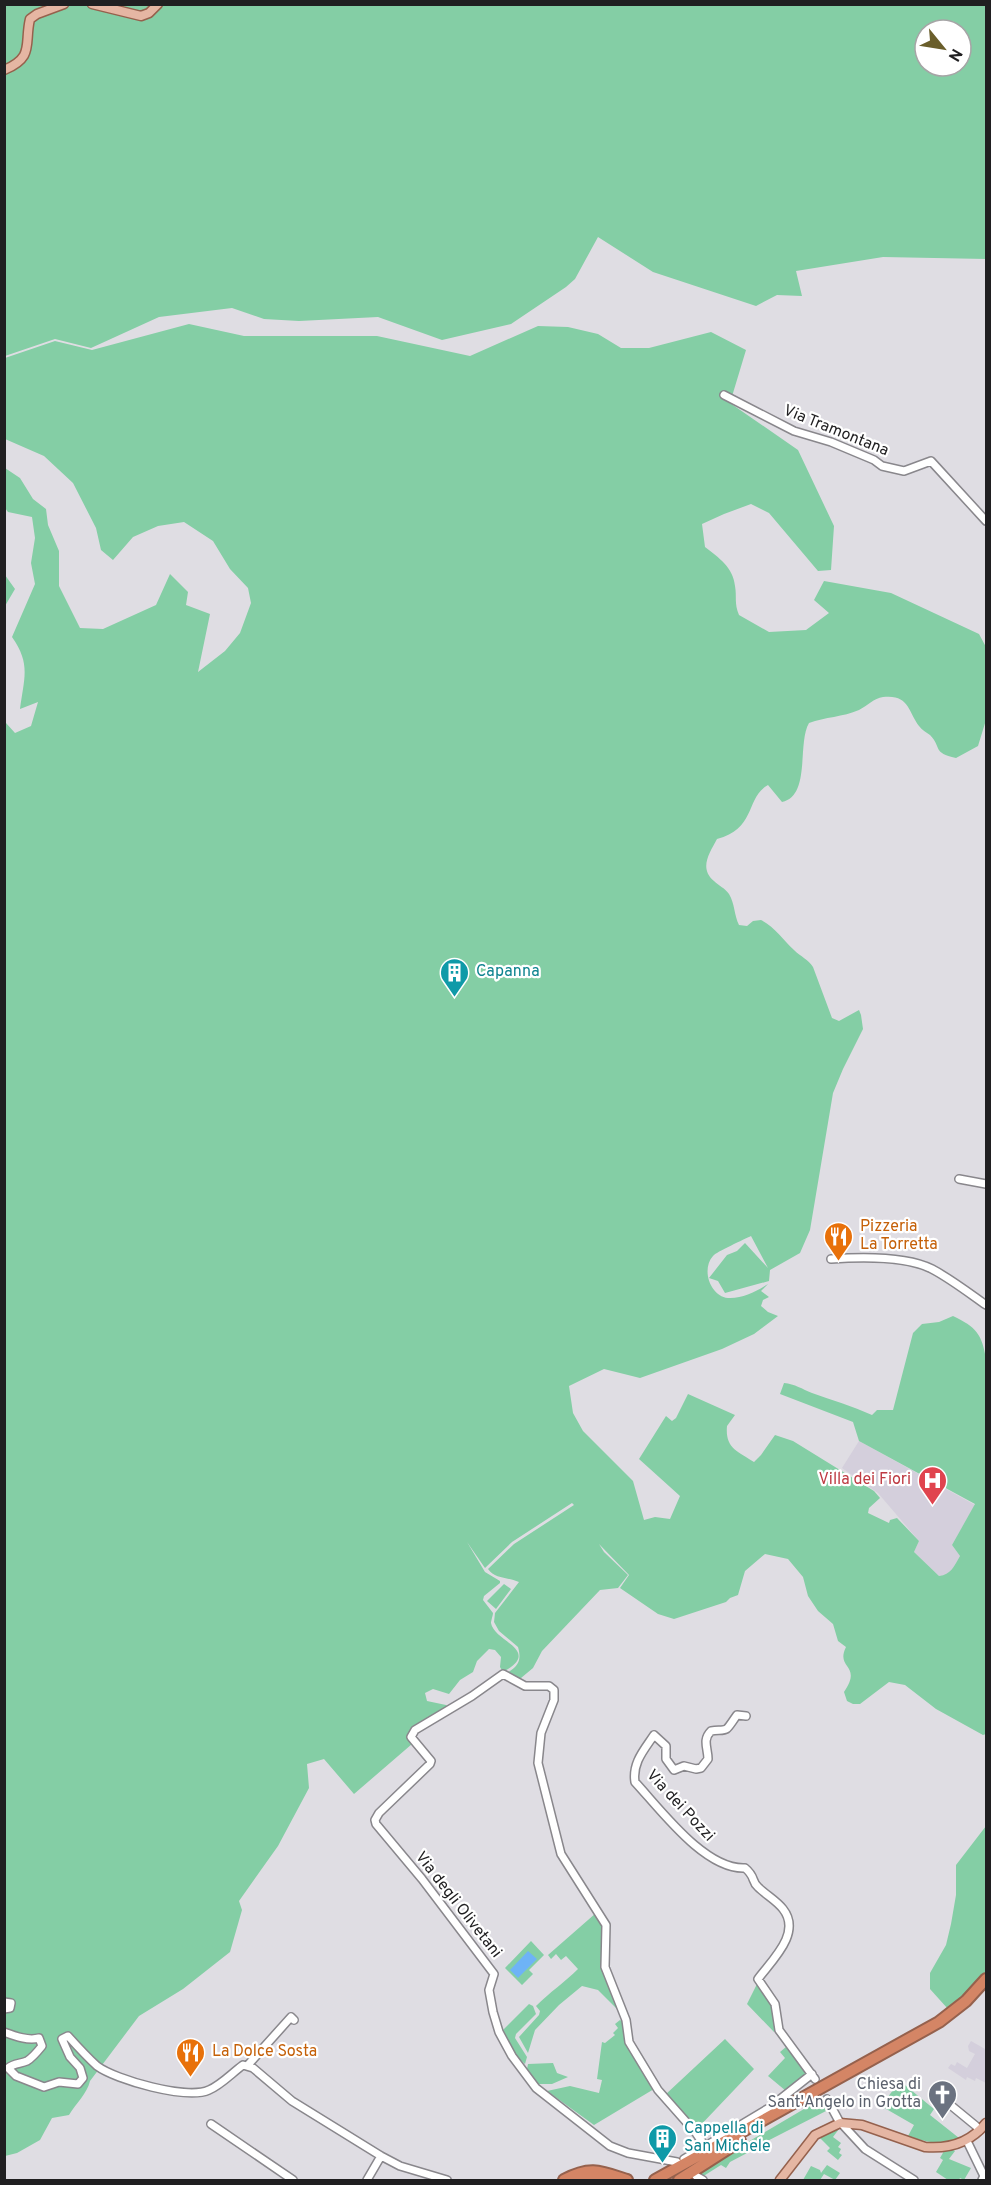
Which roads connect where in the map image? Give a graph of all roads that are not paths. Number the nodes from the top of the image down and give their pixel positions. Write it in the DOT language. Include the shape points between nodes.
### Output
graph roads {
  1 [pos="64,4"];
  2 [pos="92,4"];
  3 [pos="158,4"];
  4 [pos="4,70"];
  5 [pos="724,395"];
  6 [pos="987,521"];
  7 [pos="959,1179"];
  8 [pos="987,1184"];
  9 [pos="831,1258"];
  10 [pos="987,1305"];
  11 [pos="746,1716"];
  12 [pos="987,1979"];
  13 [pos="987,1990"];
  14 [pos="4,2002"];
  15 [pos="4,2010"];
  16 [pos="294,2020"];
  17 [pos="4,2032"];
  18 [pos="247,2066"];
  19 [pos="827,2099"];
  20 [pos="948,2103"];
  21 [pos="840,2123"];
  22 [pos="211,2124"];
  23 [pos="987,2124"];
  24 [pos="979,2131"];
  25 [pos="967,2140"];
  26 [pos="740,2141"];
  27 [pos="704,2145"];
  28 [pos="381,2156"];
  29 [pos="678,2169"];
  30 [pos="696,2176"];
  31 [pos="289,2179"];
  32 [pos="367,2181"];
  33 [pos="447,2181"];
  34 [pos="564,2181"];
  35 [pos="580,2181"];
  36 [pos="608,2181"];
  37 [pos="627,2181"];
  38 [pos="645,2181"];
  39 [pos="655,2181"];
  40 [pos="671,2181"];
  41 [pos="703,2181"];
  42 [pos="780,2181"];
  43 [pos="914,2181"];
  44 [pos="982,2181"];
  1 -- 4 [label="main road" via="30,19 27,52 15,66"];
  2 -- 3 [label="main road" via="141,16"];
  5 -- 6 [label="street, Via Tramontana" via="794,431 831,442 882,466 904,471 931,461"];
  7 -- 8 [label="street"];
  9 -- 10 [label="street" via="866,1257 931,1269"];
  11 -- 27 [label="street, Via dei Pozzi" via="737,1715 727,1730 711,1731 706,1736 708,1759 701,1768 684,1766 674,1770 666,1760 666,1746 654,1735 633,1773 635,1782 706,1855 736,1869 746,1869 756,1886 776,1901 790,1922 788,1936 758,1979 775,2004 779,2030 813,2077 769,2108"];
  12 -- 29 [label="highway" via="939,2022"];
  13 -- 26 [label="highway" via="942,2028"];
  14 -- 15 [label="street" via="11,2003"];
  16 -- 18 [label="street" via="291,2017"];
  17 -- 18 [label="street" via="39,2038 39,2050 8,2068 16,2076 44,2086 58,2082 78,2084 83,2078 62,2039 68,2036 99,2067 166,2090 209,2090"];
  18 -- 28 [label="street" via="292,2101"];
  19 -- 21 [label="street"];
  20 -- 24 [label="street"];
  21 -- 25 [label="main road" via="862,2125 925,2147 945,2148"];
  21 -- 42 [label="main road" via="815,2135"];
  21 -- 43 [label="street" via="865,2149"];
  22 -- 31 [label="street"];
  23 -- 24 [label="main road"];
  24 -- 25 [label="main road"];
  25 -- 44 [label="street" via="984,2176"];
  26 -- 29 [label="highway"];
  26 -- 40 [label="highway"];
  27 -- 29 [label="street"];
  27 -- 29 [label="street, Via degli Olivetani" via="658,2090 628,2042 627,2020 605,1967 606,1925 561,1854 538,1762 541,1733 554,1690 549,1686 525,1686 503,1674 415,1730 411,1737 430,1764 385,1807 376,1824 494,1974 489,1990 499,2032 536,2088 610,2146"];
  28 -- 32 [label="street"];
  28 -- 33 [label="street"];
  29 -- 38 [label="highway"];
  29 -- 39 [label="highway"];
  30 -- 41 [label="street"];
  34 -- 37 [label="highway" via="596,2170"];
  35 -- 36 [label="highway"];
}
